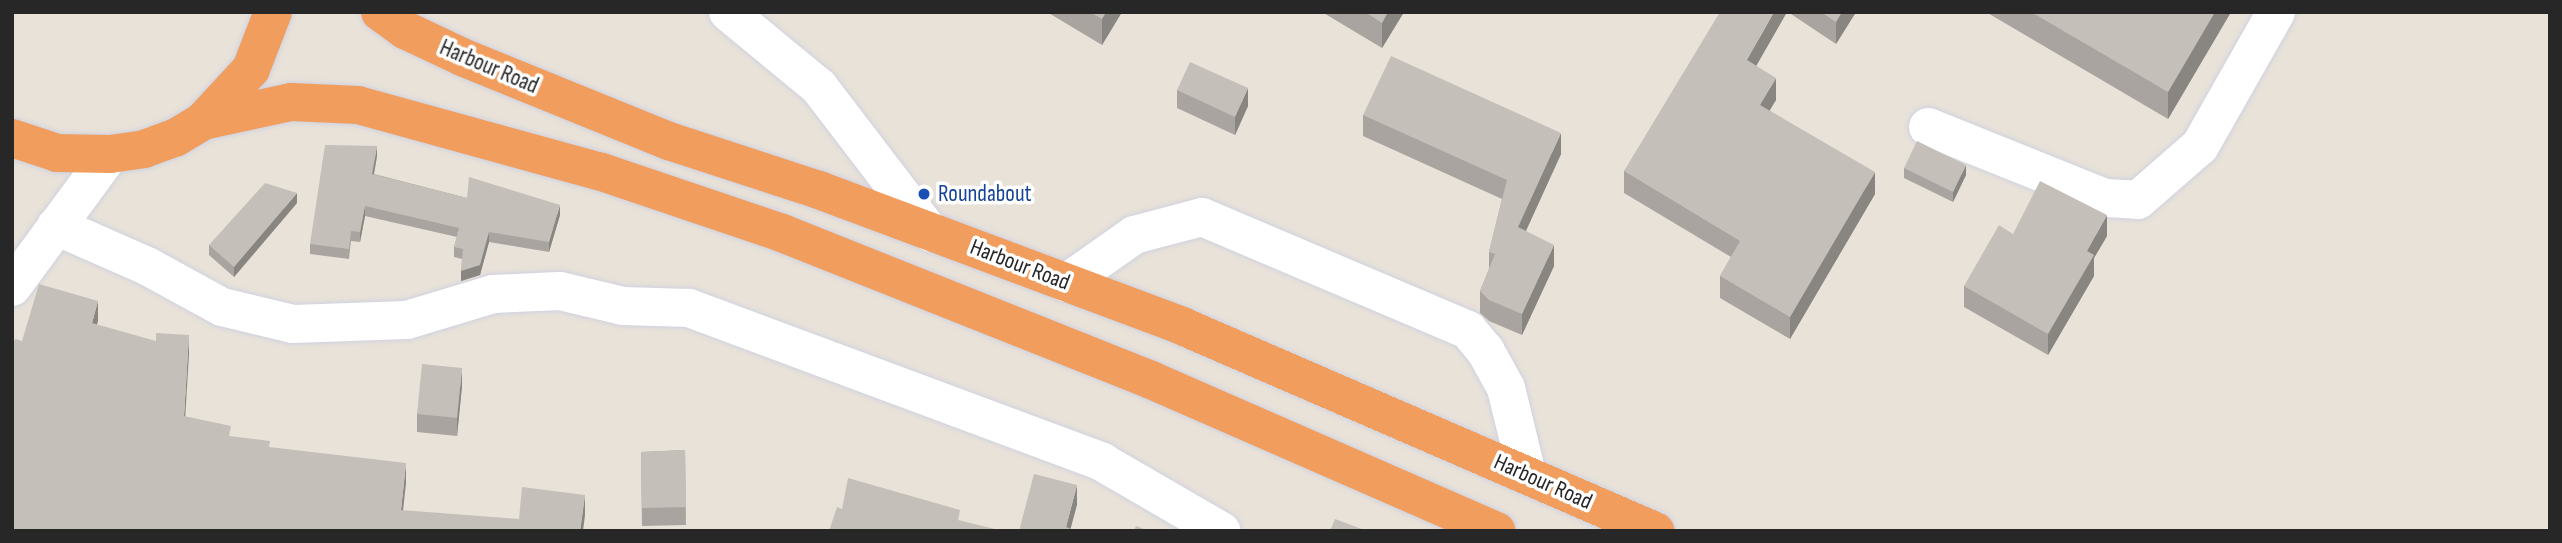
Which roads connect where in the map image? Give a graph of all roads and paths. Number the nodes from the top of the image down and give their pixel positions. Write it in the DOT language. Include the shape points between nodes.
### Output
graph roads {
  1 [pos="273,12"];
  2 [pos="380,12"];
  3 [pos="728,12"];
  4 [pos="2276,12"];
  5 [pos="203,121"];
  6 [pos="1928,127"];
  7 [pos="12,138"];
  8 [pos="110,154"];
  9 [pos="57,226"];
  10 [pos="930,232"];
  11 [pos="1066,283"];
  12 [pos="12,287"];
  13 [pos="1527,474"];
  14 [pos="1222,531"];
  15 [pos="1496,531"];
  16 [pos="1655,531"];
  1 -- 5 [label="highway" via="251,69"];
  2 -- 10 [label="highway, Harbour Road" via="405,30 463,57 669,141"];
  3 -- 10 [label="street" via="819,87"];
  4 -- 6 [label="street" via="2200,146 2138,200 2105,198"];
  5 -- 8 [label="highway" via="144,149"];
  5 -- 15 [label="highway" via="291,102 358,105 602,172 782,233 1126,370"];
  7 -- 8 [label="highway" via="57,153"];
  8 -- 9 [label="street"];
  9 -- 12 [label="street"];
  9 -- 14 [label="street" via="147,266 222,307 293,324 407,320 493,294 560,291 623,306 689,308 1102,462"];
  10 -- 11 [label="highway, Harbour Road"];
  11 -- 13 [label="highway, Harbour Road" via="1182,326"];
  11 -- 13 [label="street" via="1134,235 1202,217 1468,330 1506,388"];
  13 -- 16 [label="highway, Harbour Road"];
}
